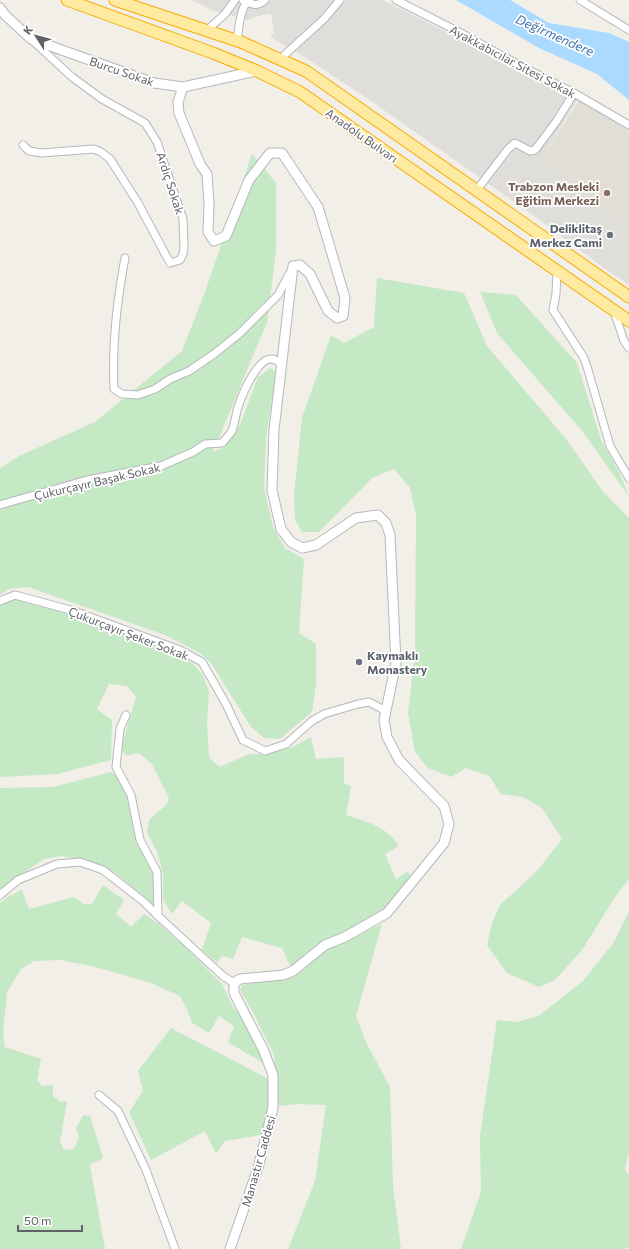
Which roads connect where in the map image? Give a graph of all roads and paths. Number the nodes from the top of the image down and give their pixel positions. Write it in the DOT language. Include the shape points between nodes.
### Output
graph roads {
  1 [pos="67,0"];
  2 [pos="115,0"];
  3 [pos="235,0"];
  4 [pos="245,0"];
  5 [pos="265,0"];
  6 [pos="340,0"];
  7 [pos="396,0"];
  8 [pos="580,0"];
  9 [pos="0,8"];
  10 [pos="629,30"];
  11 [pos="206,31"];
  12 [pos="31,40"];
  13 [pos="237,41"];
  14 [pos="280,59"];
  15 [pos="257,71"];
  16 [pos="183,87"];
  17 [pos="574,93"];
  18 [pos="629,125"];
  19 [pos="23,145"];
  20 [pos="476,191"];
  21 [pos="125,258"];
  22 [pos="294,266"];
  23 [pos="557,271"];
  24 [pos="629,297"];
  25 [pos="614,311"];
  26 [pos="629,321"];
  27 [pos="629,348"];
  28 [pos="282,366"];
  29 [pos="629,478"];
  30 [pos="0,506"];
  31 [pos="0,601"];
  32 [pos="386,711"];
  33 [pos="126,715"];
  34 [pos="0,895"];
  35 [pos="158,916"];
  36 [pos="234,983"];
  37 [pos="99,1095"];
  38 [pos="175,1249"];
  39 [pos="230,1249"];
  1 -- 15 [label="highway, Anadolu Bulvarı"];
  2 -- 11 [label="highway, Anadolu Bulvarı"];
  3 -- 11 [label="street" via="225,14"];
  4 -- 5 [label="street" via="254,5"];
  4 -- 13 [label="street" via="239,20"];
  6 -- 14 [label="street" via="324,20"];
  7 -- 17 [label="street, Ayakkabıcılar Sitesi Sokak"];
  8 -- 10 [label="street"];
  9 -- 12 [label="street, Burcu Sokak"];
  11 -- 13 [label="highway, Anadolu Bulvarı"];
  12 -- 16 [label="street, Burcu Sokak" via="154,83"];
  12 -- 19 [label="street, Ardıç Sokak" via="72,77 102,99 145,123 157,142 183,219 184,254 180,260 170,263 138,203 110,159 101,152 94,149 42,154 29,151"];
  13 -- 14 [label="highway, Anadolu Bulvarı"];
  14 -- 20 [label="highway, Anadolu Bulvarı" via="306,71"];
  15 -- 16 [label="street, Burcu Sokak"];
  15 -- 23 [label="highway, Anadolu Bulvarı" via="300,92"];
  16 -- 22 [label="street" via="178,102 179,113 200,164 207,174 208,232 214,241 226,236 249,180 270,153 282,153 318,207 345,298 343,316 337,318 328,311 310,274 300,264"];
  17 -- 18 [label="street, Ayakkabıcılar Sitesi Sokak"];
  17 -- 20 [label="street" via="535,150 530,151 515,143"];
  20 -- 24 [label="highway, Anadolu Bulvarı"];
  21 -- 22 [label="street" via="120,282 114,389 122,394 138,396 189,371 233,339 278,296"];
  22 -- 28 [label="street"];
  23 -- 25 [label="highway, Anadolu Bulvarı"];
  23 -- 29 [label="street" via="553,310 584,358 610,446"];
  25 -- 26 [label="highway, Anadolu Bulvarı"];
  25 -- 27 [label="street" via="624,341"];
  28 -- 30 [label="street, Çukurçayır Başak Sokak" via="271,358 265,360 258,368 239,404 232,430 222,443 205,444 194,452 160,466 87,480"];
  28 -- 32 [label="street" via="274,430 272,490 281,529 291,542 302,548 316,545 356,518 378,515 386,523 390,535 396,663"];
  31 -- 32 [label="street, Çukurçayır Şeker Sokak" via="15,595 74,611 180,650 202,662 243,740 265,751 286,744 324,714 369,702"];
  32 -- 36 [label="street" via="384,720 387,737 399,760 444,806 449,824 444,843 387,913 345,938 325,945 293,971 283,975 240,979"];
  33 -- 35 [label="street" via="120,729 116,767 131,795 140,840 157,872"];
  34 -- 35 [label="street" via="18,880 57,864 80,862 103,870"];
  35 -- 36 [label="street" via="223,976"];
  36 -- 39 [label="street, Manastır Caddesi" via="234,993 263,1049 273,1075 273,1108 258,1168"];
  37 -- 38 [label="street" via="118,1111 146,1170"];
}
